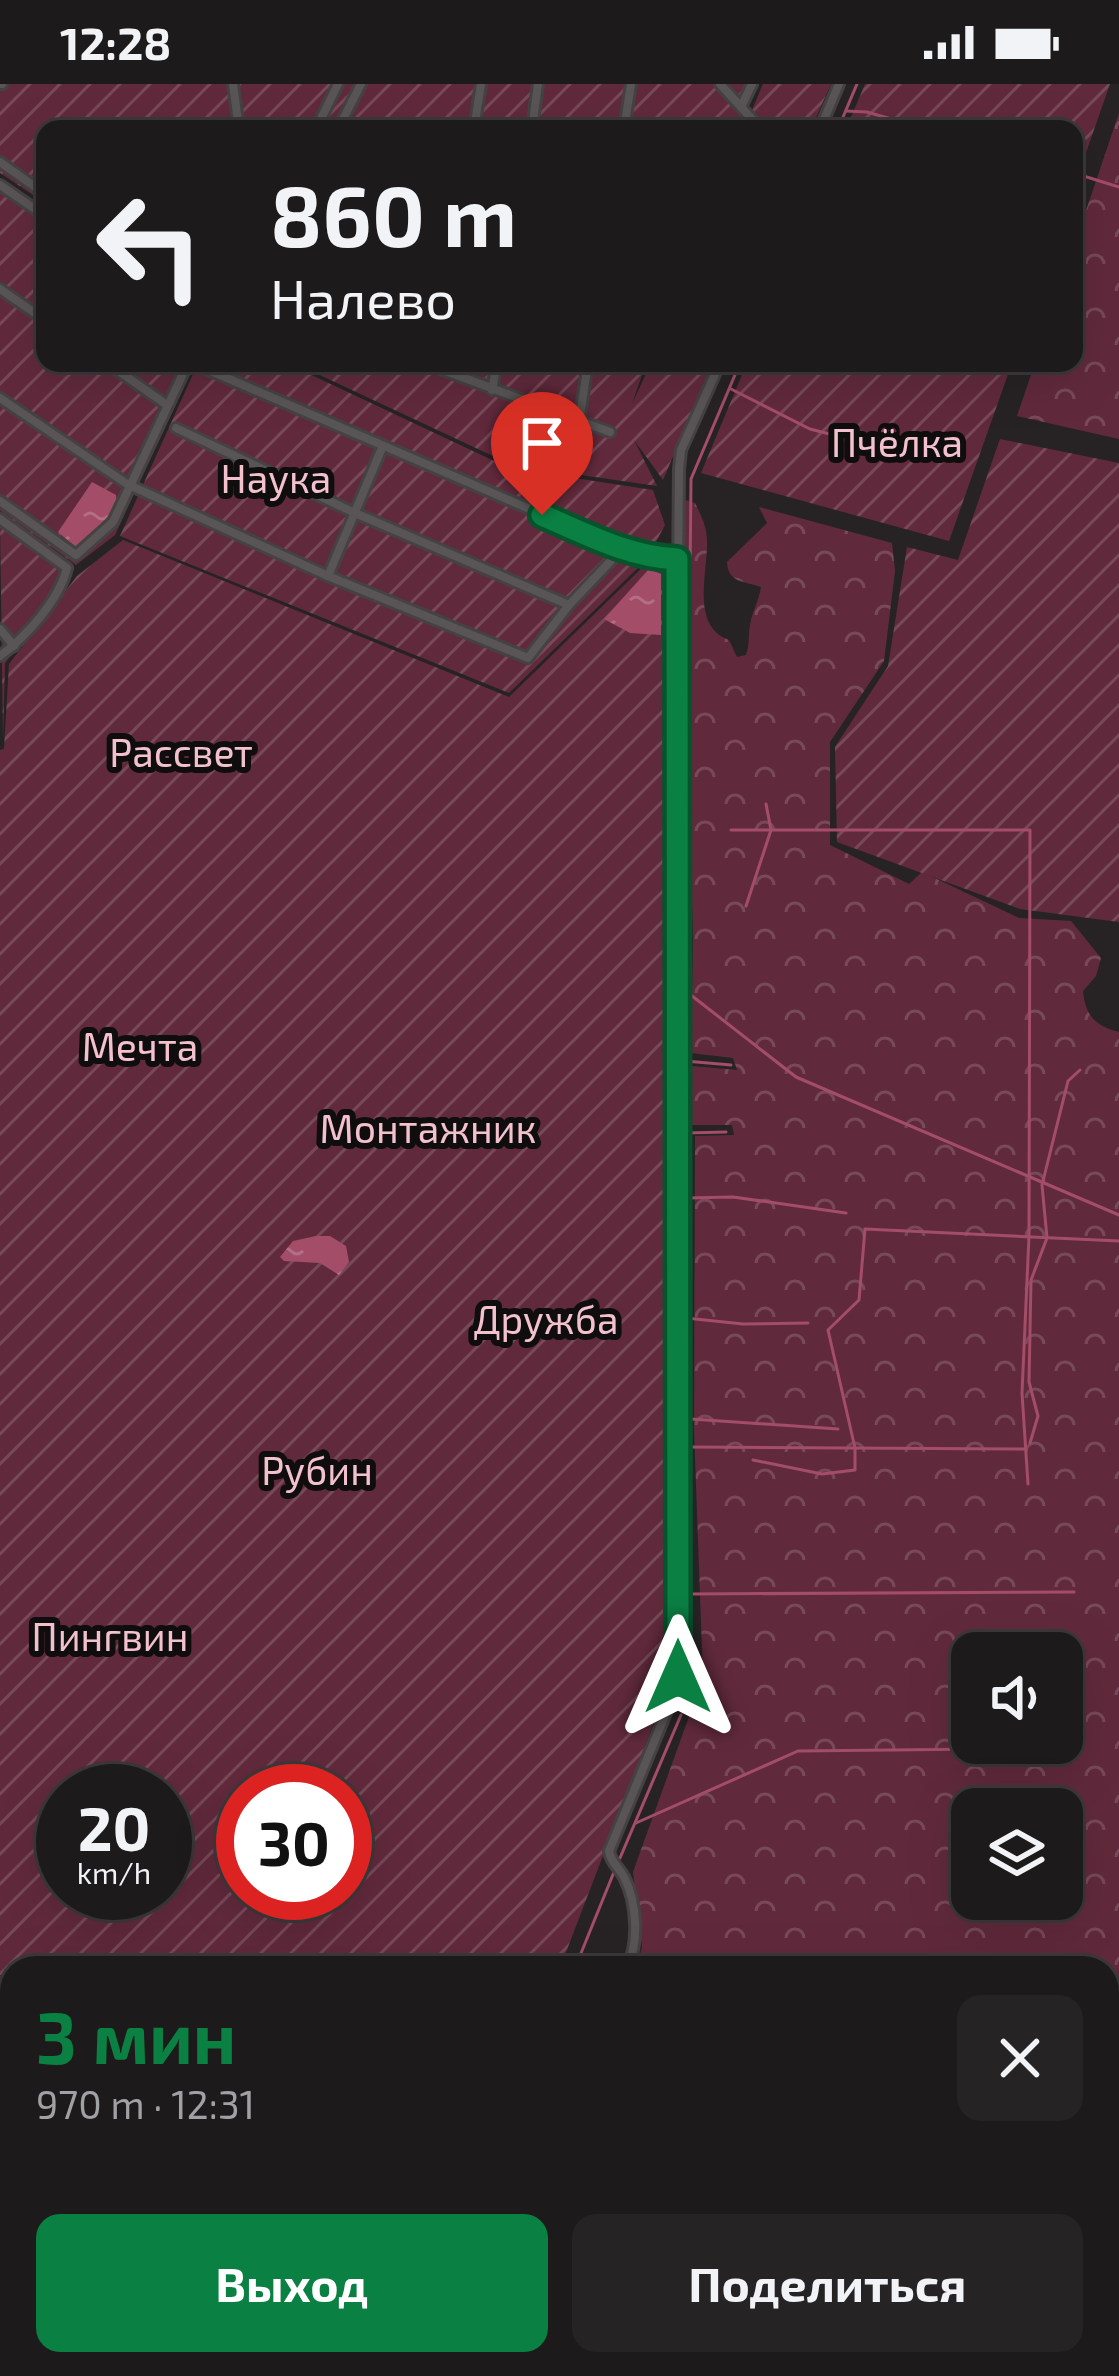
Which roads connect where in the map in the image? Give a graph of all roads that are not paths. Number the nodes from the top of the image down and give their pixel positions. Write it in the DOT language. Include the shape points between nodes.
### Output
graph roads {
  1 [pos="233,84"];
  2 [pos="338,84"];
  3 [pos="361,84"];
  4 [pos="481,84"];
  5 [pos="538,84"];
  6 [pos="631,84"];
  7 [pos="720,84"];
  8 [pos="752,84"];
  9 [pos="838,84"];
  10 [pos="741,107"];
  11 [pos="238,120"];
  12 [pos="320,120"];
  13 [pos="343,120"];
  14 [pos="475,120"];
  15 [pos="533,120"];
  16 [pos="625,120"];
  17 [pos="753,120"];
  18 [pos="824,120"];
  19 [pos="0,162"];
  20 [pos="36,181"];
  21 [pos="28,182"];
  22 [pos="0,185"];
  23 [pos="36,188"];
  24 [pos="36,210"];
  25 [pos="0,289"];
  26 [pos="36,314"];
  27 [pos="119,372"];
  28 [pos="184,372"];
  29 [pos="213,372"];
  30 [pos="447,372"];
  31 [pos="495,372"];
  32 [pos="587,372"];
  33 [pos="716,372"];
  34 [pos="492,390"];
  35 [pos="0,398"];
  36 [pos="167,405"];
  37 [pos="579,422"];
  38 [pos="176,428"];
  39 [pos="610,432"];
  40 [pos="382,448"];
  41 [pos="128,484"];
  42 [pos="0,501"];
  43 [pos="355,513"];
  44 [pos="0,519"];
  45 [pos="622,549"];
  46 [pos="677,559"];
  47 [pos="328,576"];
  48 [pos="569,604"];
  49 [pos="0,628"];
  50 [pos="14,646"];
  51 [pos="0,656"];
  52 [pos="631,1956"];
  1 -- 11 [label="street"];
  2 -- 12 [label="street"];
  3 -- 13 [label="street"];
  4 -- 14 [label="street"];
  5 -- 15 [label="street"];
  6 -- 16 [label="street"];
  7 -- 10 [label="street"];
  8 -- 10 [label="street"];
  9 -- 18 [label="street"];
  10 -- 17 [label="street"];
  19 -- 21 [label="street"];
  20 -- 21 [label="street"];
  21 -- 23 [label="street"];
  22 -- 24 [label="street"];
  25 -- 26 [label="street"];
  27 -- 36 [label="street"];
  28 -- 36 [label="street"];
  29 -- 40 [label="street"];
  30 -- 34 [label="street"];
  31 -- 34 [label="street"];
  32 -- 37 [label="street"];
  33 -- 46 [label="street" via="681,450"];
  34 -- 37 [label="street"];
  35 -- 41 [label="street"];
  36 -- 41 [label="street"];
  37 -- 39 [label="street"];
  38 -- 43 [label="street"];
  40 -- 43 [label="street"];
  40 -- 45 [label="street"];
  41 -- 42 [label="street" via="113,522 76,555"];
  41 -- 47 [label="street"];
  43 -- 47 [label="street"];
  43 -- 48 [label="street"];
  44 -- 50 [label="street" via="67,568 63,585"];
  45 -- 46 [label="street"];
  45 -- 48 [label="street"];
  46 -- 52 [label="street" via="678,1677 609,1851 627,1886"];
  47 -- 48 [label="street" via="527,658"];
  49 -- 50 [label="street"];
  50 -- 51 [label="street"];
}
